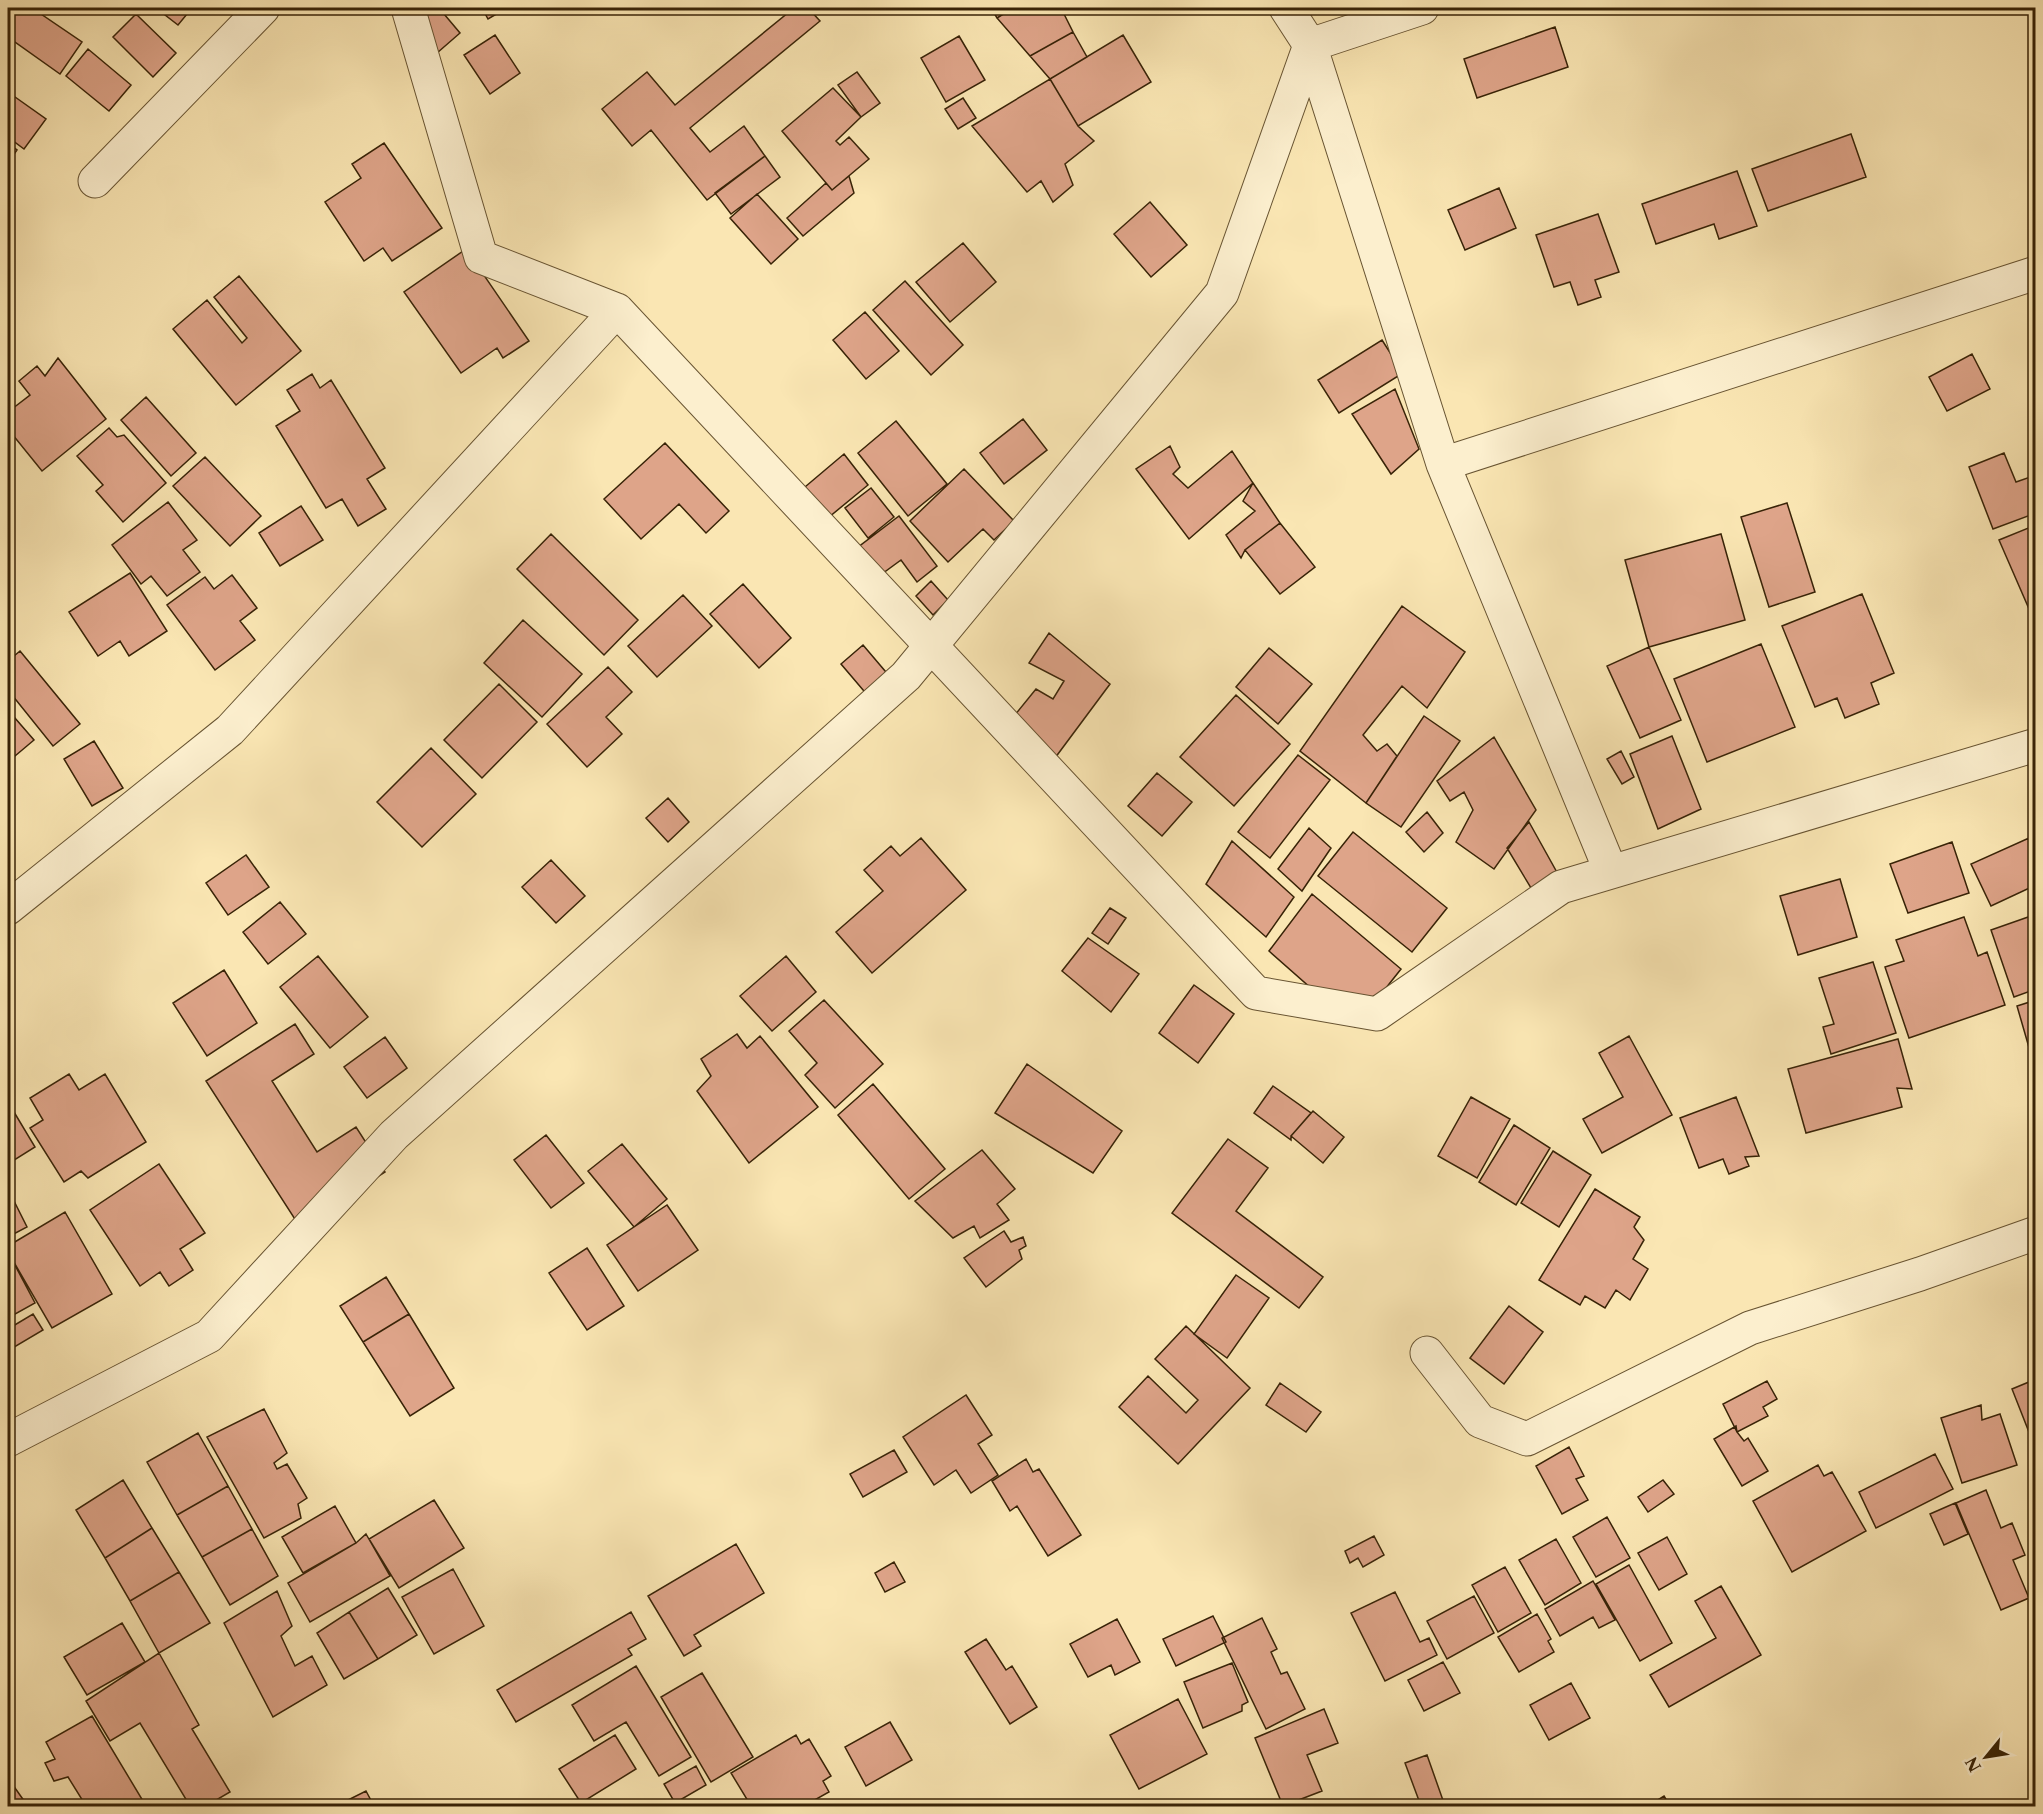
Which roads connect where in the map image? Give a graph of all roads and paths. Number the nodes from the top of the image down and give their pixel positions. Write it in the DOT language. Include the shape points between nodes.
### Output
graph roads {
  1 [pos="262,8"];
  2 [pos="408,8"];
  3 [pos="1286,8"];
  4 [pos="1422,8"];
  5 [pos="1310,45"];
  6 [pos="95,182"];
  7 [pos="2036,273"];
  8 [pos="617,310"];
  9 [pos="1443,464"];
  10 [pos="930,646"];
  11 [pos="2036,745"];
  12 [pos="1611,872"];
  13 [pos="8,908"];
  14 [pos="2036,1233"];
  15 [pos="1428,1353"];
  16 [pos="8,1440"];
  1 -- 6 [label="street"];
  2 -- 8 [label="street" via="481,257"];
  3 -- 5 [label="street"];
  4 -- 5 [label="street"];
  5 -- 9 [label="street"];
  5 -- 10 [label="street" via="1222,293"];
  7 -- 9 [label="street"];
  8 -- 10 [label="street"];
  8 -- 13 [label="street" via="230,730"];
  9 -- 12 [label="street"];
  10 -- 12 [label="street" via="1256,993 1377,1014 1561,887"];
  10 -- 16 [label="street" via="906,676 394,1135 209,1336"];
  11 -- 12 [label="street"];
  14 -- 15 [label="street" via="1750,1328 1527,1439 1480,1421"];
}
